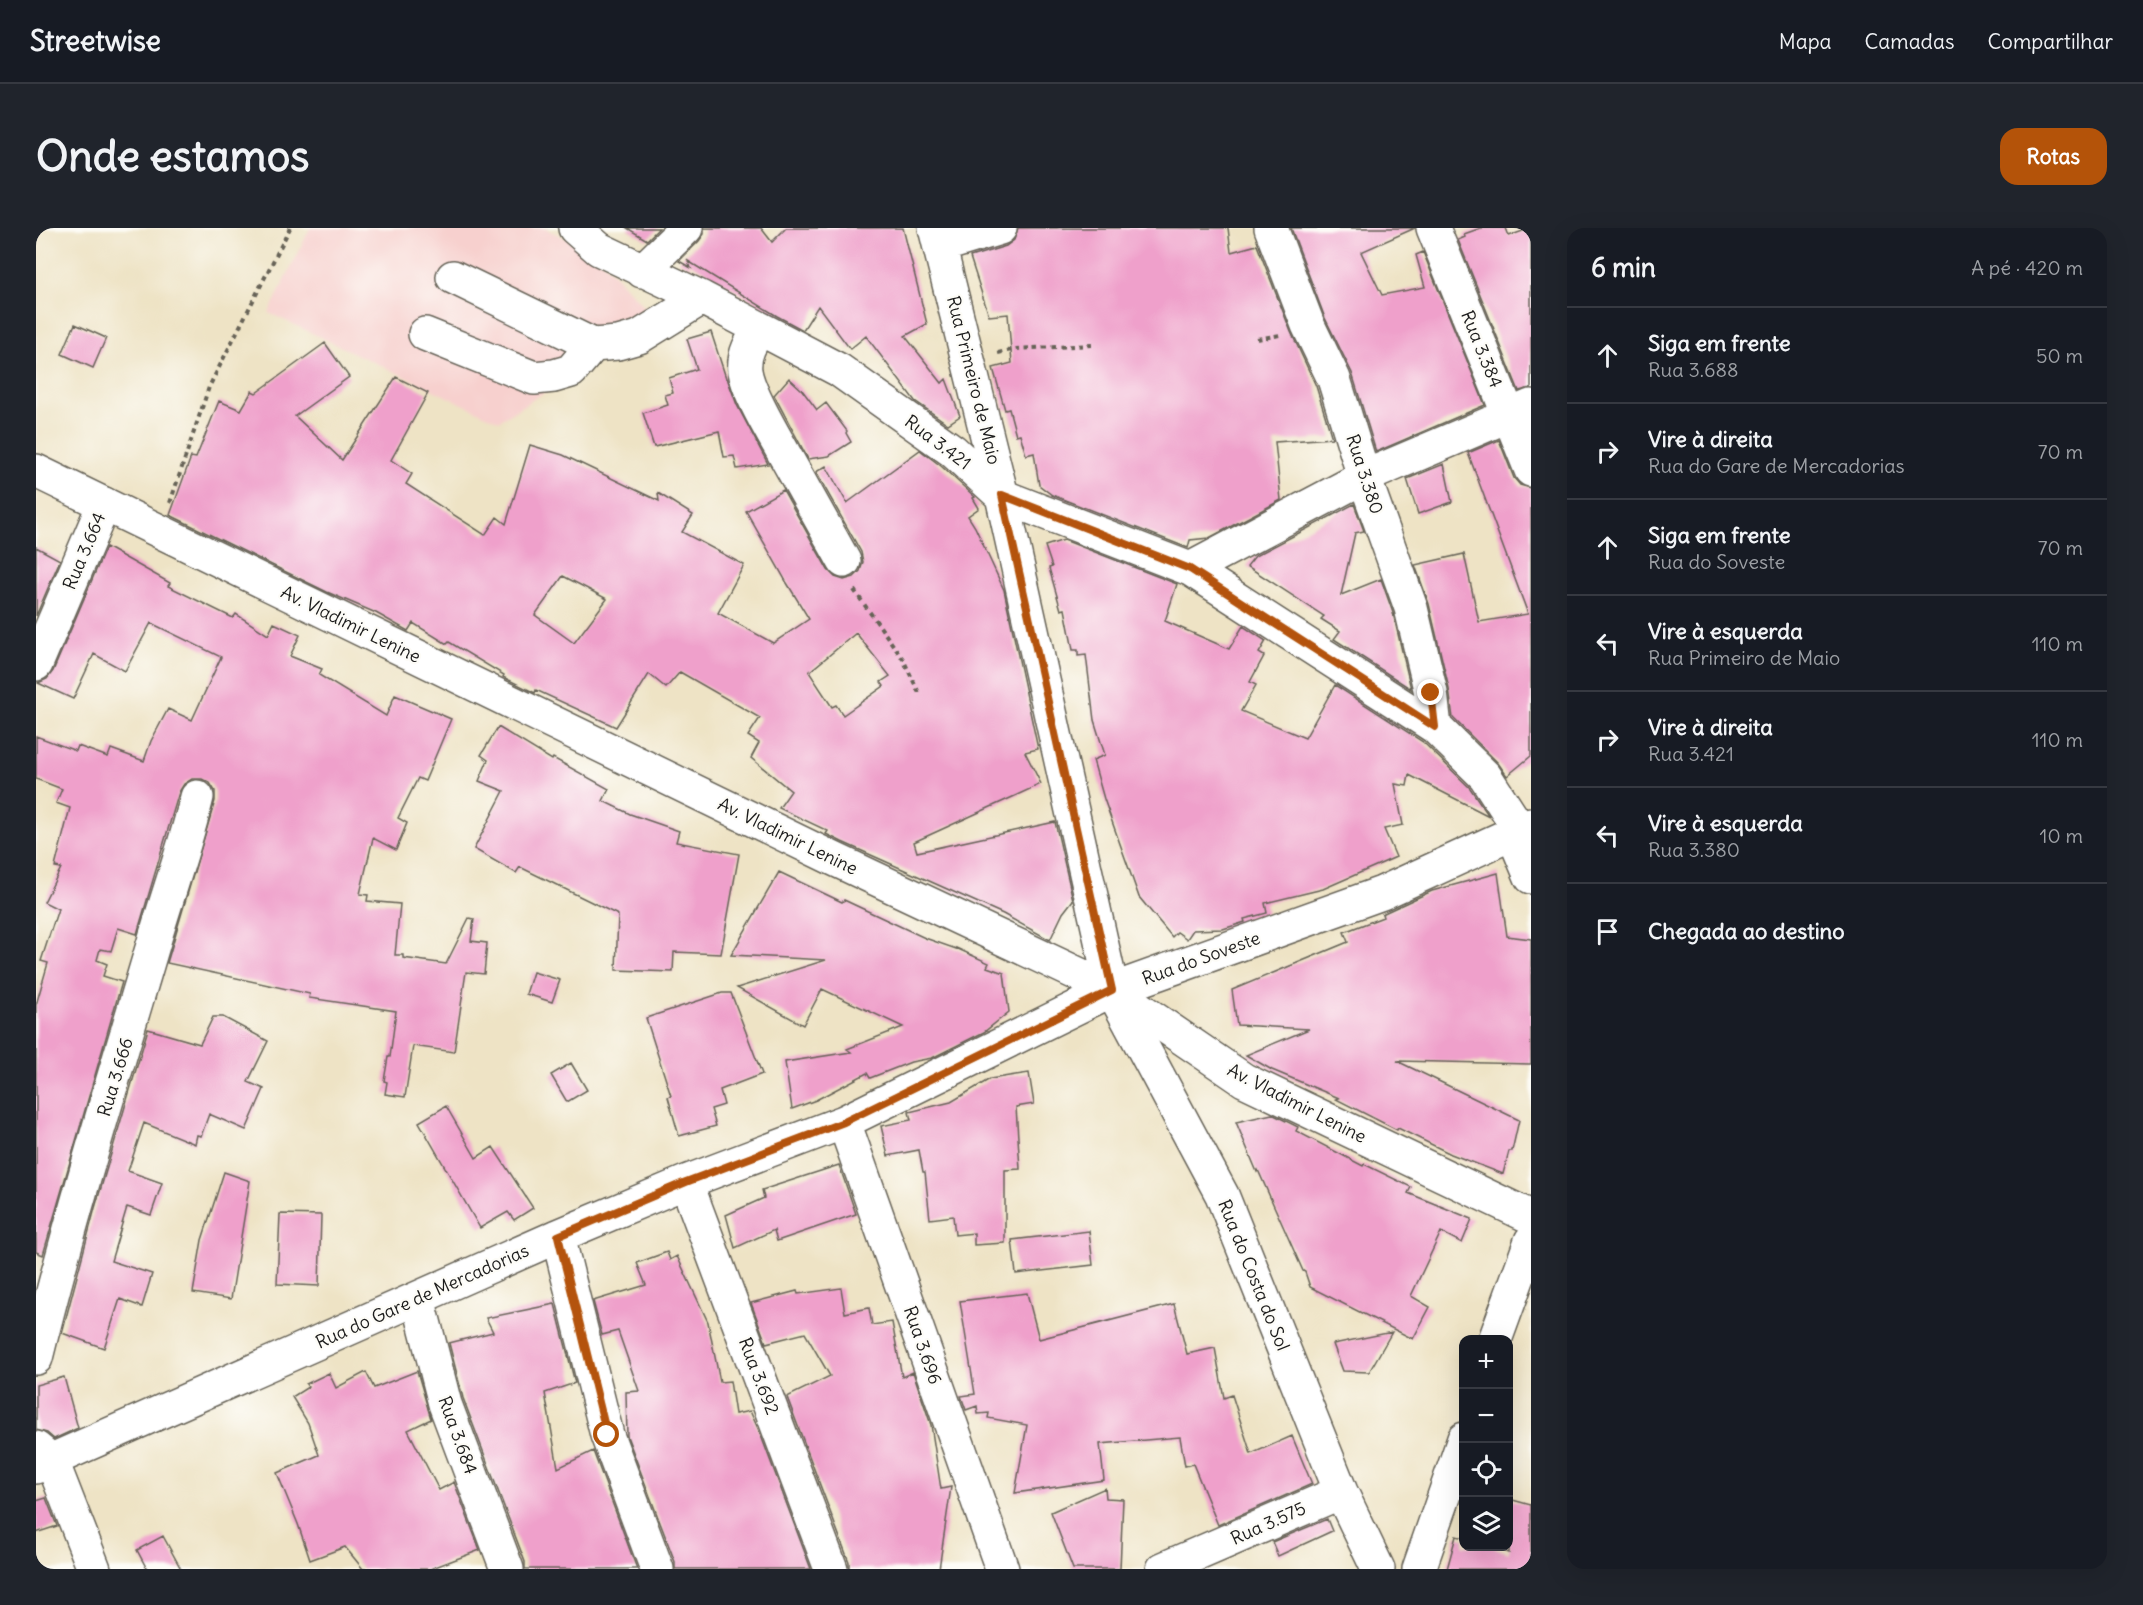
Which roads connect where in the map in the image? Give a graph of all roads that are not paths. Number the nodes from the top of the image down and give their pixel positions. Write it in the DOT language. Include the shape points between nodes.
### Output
graph roads {
  1 [pos="575,228"];
  2 [pos="686,228"];
  3 [pos="1000,228"];
  4 [pos="1270,228"];
  5 [pos="1433,228"];
  6 [pos="938,237"];
  7 [pos="642,271"];
  8 [pos="453,277"];
  9 [pos="702,298"];
  10 [pos="761,329"];
  11 [pos="425,334"];
  12 [pos="593,345"];
  13 [pos="1519,410"];
  14 [pos="1531,470"];
  15 [pos="36,471"];
  16 [pos="1364,477"];
  17 [pos="1002,495"];
  18 [pos="104,504"];
  19 [pos="844,561"];
  20 [pos="1190,569"];
  21 [pos="36,664"];
  22 [pos="1435,727"];
  23 [pos="196,797"];
  24 [pos="1521,830"];
  25 [pos="1531,877"];
  26 [pos="1112,990"];
  27 [pos="844,1122"];
  28 [pos="686,1182"];
  29 [pos="1531,1216"];
  30 [pos="558,1236"];
  31 [pos="1531,1241"];
  32 [pos="418,1298"];
  33 [pos="1497,1335"];
  34 [pos="36,1358"];
  35 [pos="1463,1443"];
  36 [pos="42,1459"];
  37 [pos="1341,1492"];
  38 [pos="1169,1568"];
  39 [pos="94,1569"];
  40 [pos="507,1569"];
  41 [pos="657,1569"];
  42 [pos="831,1569"];
  43 [pos="1002,1569"];
  44 [pos="1378,1569"];
  45 [pos="1419,1569"];
  1 -- 7 [label="street, Rua 3.421" via="599,249"];
  2 -- 7 [label="street"];
  3 -- 6 [label="street"];
  4 -- 16 [label="street, Rua 3.380" via="1334,379"];
  5 -- 13 [label="street, Rua 3.384"];
  6 -- 17 [label="street, Rua Primeiro de Maio"];
  7 -- 9 [label="street, Rua 3.421"];
  8 -- 12 [label="street"];
  9 -- 10 [label="street, Rua 3.421"];
  9 -- 12 [label="street" via="639,337"];
  10 -- 17 [label="street, Rua 3.421" via="839,370 953,451"];
  10 -- 19 [label="street" via="750,342 746,356 750,386"];
  11 -- 12 [label="street" via="534,378 571,371"];
  13 -- 14 [label="street, Rua 3.384"];
  13 -- 16 [label="street"];
  15 -- 18 [label="street, Av. Vladimir Lenine"];
  16 -- 20 [label="street"];
  16 -- 22 [label="street, Rua 3.380" via="1411,608"];
  17 -- 20 [label="street, Rua 3.421"];
  17 -- 26 [label="street, Rua Primeiro de Maio"];
  18 -- 21 [label="street, Rua 3.664"];
  18 -- 26 [label="street, Av. Vladimir Lenine"];
  20 -- 22 [label="street, Rua 3.421"];
  22 -- 24 [label="street, Rua 3.421" via="1485,776"];
  23 -- 34 [label="street, Rua 3.666"];
  24 -- 25 [label="street, Rua 3.421"];
  24 -- 26 [label="street, Rua do Soveste" via="1383,893"];
  26 -- 27 [label="street, Rua do Soveste"];
  26 -- 29 [label="street, Av. Vladimir Lenine" via="1244,1080"];
  26 -- 37 [label="street, Rua do Costa do Sol" via="1222,1195"];
  27 -- 28 [label="street, Rua do Gare de Mercadorias"];
  27 -- 43 [label="street, Rua 3.696"];
  28 -- 30 [label="street, Rua do Gare de Mercadorias"];
  28 -- 42 [label="street, Rua 3.692"];
  30 -- 32 [label="street, Rua do Gare de Mercadorias"];
  30 -- 41 [label="street" via="607,1435"];
  31 -- 33 [label="street"];
  32 -- 36 [label="street, Rua do Gare de Mercadorias"];
  32 -- 40 [label="street, Rua 3.684" via="445,1404"];
  35 -- 45 [label="street"];
  36 -- 39 [label="street"];
  37 -- 38 [label="street, Rua 3.575"];
  37 -- 44 [label="street, Rua do Costa do Sol"];
}
